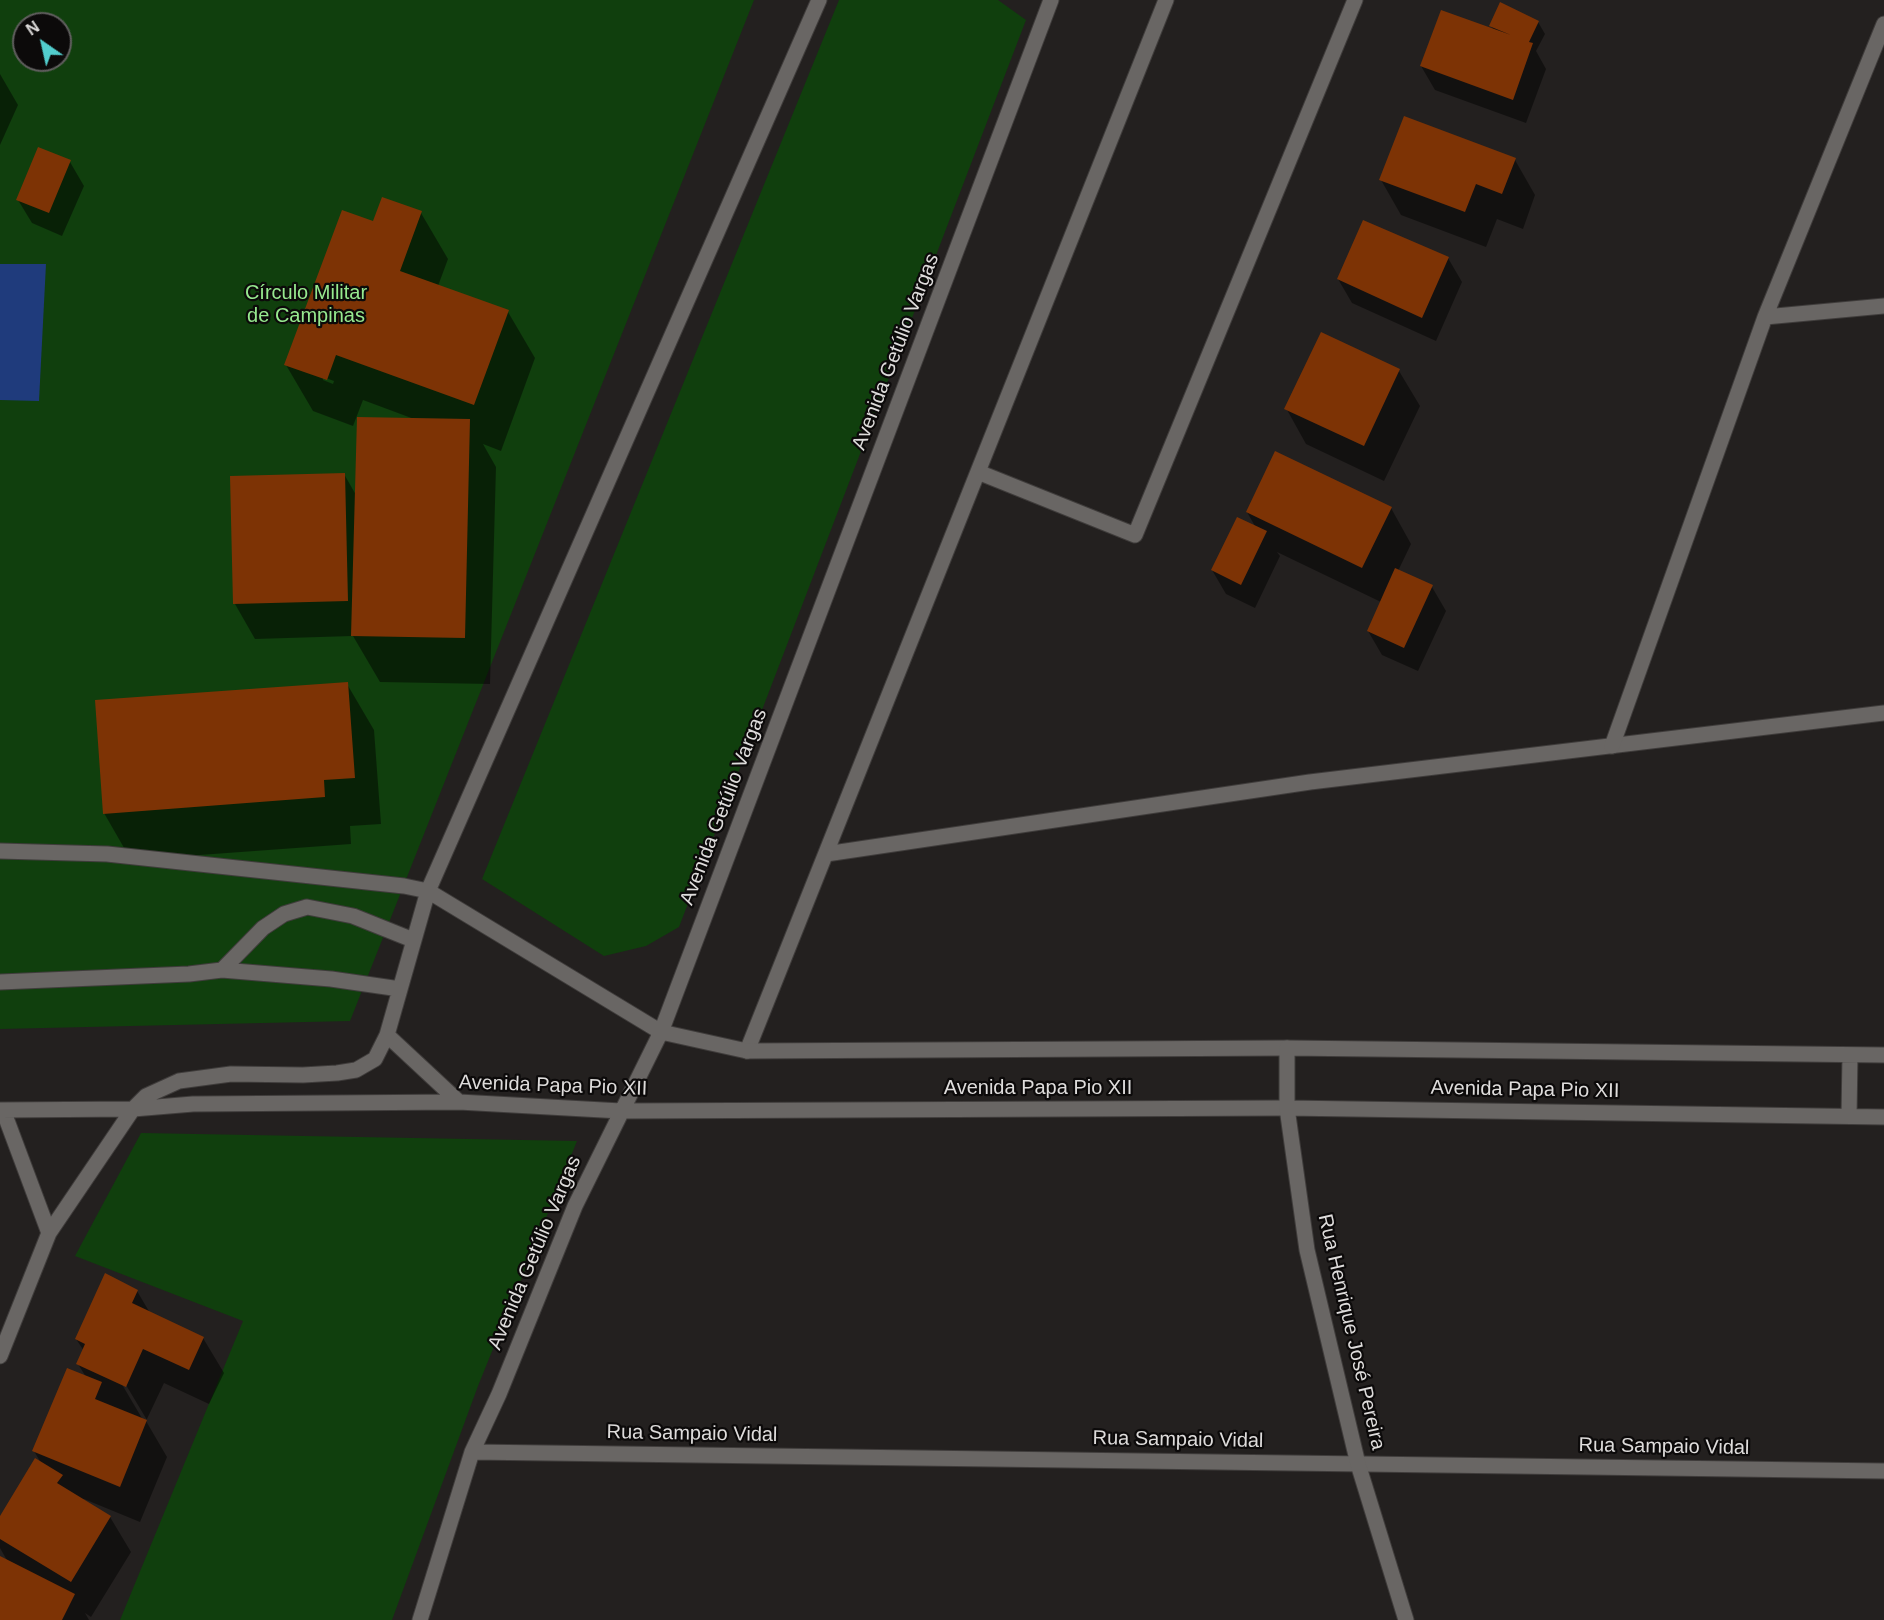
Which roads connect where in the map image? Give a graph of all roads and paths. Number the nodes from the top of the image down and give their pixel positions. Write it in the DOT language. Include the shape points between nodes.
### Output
graph roads {
  1 [pos="819,0"];
  2 [pos="1051,0"];
  3 [pos="1166,0"];
  4 [pos="1355,0"];
  5 [pos="1884,24"];
  6 [pos="1884,306"];
  7 [pos="1765,317"];
  8 [pos="978,472"];
  9 [pos="1884,713"];
  10 [pos="1612,746"];
  11 [pos="0,851"];
  12 [pos="826,854"];
  13 [pos="428,891"];
  14 [pos="413,940"];
  15 [pos="222,970"];
  16 [pos="0,982"];
  17 [pos="400,989"];
  18 [pos="661,1032"];
  19 [pos="387,1035"];
  20 [pos="1287,1048"];
  21 [pos="747,1051"];
  22 [pos="1850,1055"];
  23 [pos="1884,1055"];
  24 [pos="459,1102"];
  25 [pos="1287,1108"];
  26 [pos="133,1109"];
  27 [pos="2,1110"];
  28 [pos="621,1111"];
  29 [pos="1849,1116"];
  30 [pos="1884,1116"];
  31 [pos="49,1233"];
  32 [pos="0,1356"];
  33 [pos="472,1452"];
  34 [pos="1359,1464"];
  35 [pos="1884,1471"];
  36 [pos="420,1620"];
  37 [pos="1406,1620"];
  1 -- 13 [label="street"];
  2 -- 18 [label="street, Avenida Getúlio Vargas"];
  3 -- 8 [label="street"];
  4 -- 8 [label="street" via="1135,535"];
  5 -- 7 [label="street"];
  6 -- 7 [label="street"];
  7 -- 10 [label="street"];
  8 -- 12 [label="street"];
  9 -- 10 [label="street"];
  10 -- 12 [label="street" via="1310,782"];
  11 -- 13 [label="street" via="107,854"];
  12 -- 21 [label="street"];
  13 -- 14 [label="street"];
  13 -- 18 [label="street, Avenida Papa Pio XII"];
  14 -- 15 [label="street" via="353,916 307,907 284,914 263,928"];
  14 -- 17 [label="street"];
  15 -- 16 [label="street"];
  15 -- 17 [label="street" via="331,978"];
  17 -- 19 [label="street"];
  18 -- 21 [label="street, Avenida Papa Pio XII"];
  18 -- 28 [label="street, Avenida Getúlio Vargas"];
  19 -- 24 [label="street"];
  19 -- 26 [label="street" via="375,1059 356,1070 337,1074 231,1074 179,1082 146,1096"];
  20 -- 21 [label="street, Avenida Papa Pio XII"];
  20 -- 22 [label="street, Avenida Papa Pio XII"];
  20 -- 25 [label="street, Rua Henrique José Pereira"];
  22 -- 23 [label="street, Avenida Papa Pio XII"];
  22 -- 29 [label="street"];
  24 -- 26 [label="street, Avenida Papa Pio XII" via="193,1104"];
  24 -- 28 [label="street, Avenida Papa Pio XII"];
  25 -- 28 [label="street, Avenida Papa Pio XII"];
  25 -- 29 [label="street, Avenida Papa Pio XII"];
  25 -- 34 [label="street, Rua Henrique José Pereira" via="1307,1251"];
  26 -- 27 [label="street, Avenida Papa Pio XII"];
  26 -- 31 [label="street"];
  27 -- 31 [label="street"];
  28 -- 33 [label="street, Avenida Getúlio Vargas" via="575,1206"];
  29 -- 30 [label="street, Avenida Papa Pio XII"];
  31 -- 32 [label="street"];
  33 -- 34 [label="street, Rua Sampaio Vidal"];
  33 -- 36 [label="street, Avenida Getúlio Vargas"];
  34 -- 35 [label="street, Rua Sampaio Vidal"];
  34 -- 37 [label="street, Rua Henrique José Pereira"];
}
